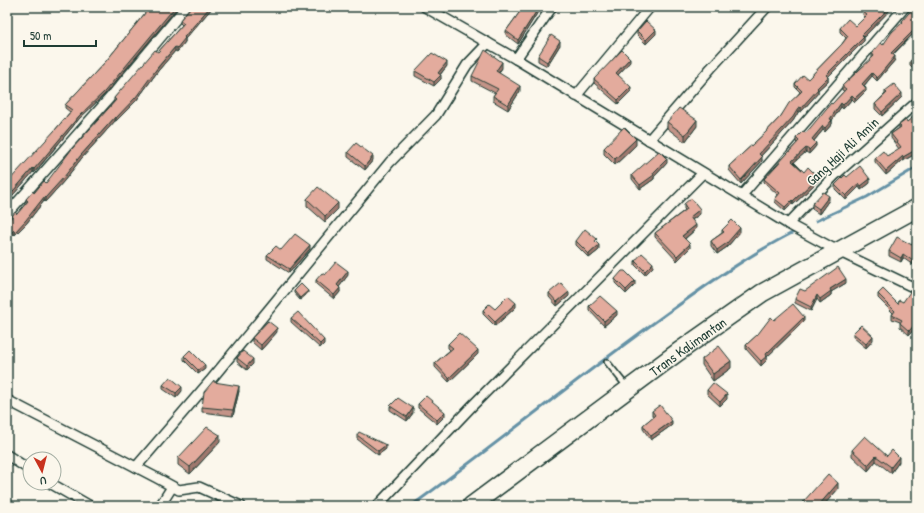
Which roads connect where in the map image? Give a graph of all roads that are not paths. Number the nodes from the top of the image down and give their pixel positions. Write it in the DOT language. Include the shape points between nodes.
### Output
graph roads {
  1 [pos="186,7"];
  2 [pos="425,7"];
  3 [pos="552,7"];
  4 [pos="650,7"];
  5 [pos="767,7"];
  6 [pos="905,7"];
  7 [pos="171,25"];
  8 [pos="179,31"];
  9 [pos="488,43"];
  10 [pos="516,59"];
  11 [pos="576,96"];
  12 [pos="917,102"];
  13 [pos="649,140"];
  14 [pos="703,173"];
  15 [pos="742,196"];
  16 [pos="917,208"];
  17 [pos="7,214"];
  18 [pos="791,225"];
  19 [pos="838,251"];
  20 [pos="917,289"];
  21 [pos="607,362"];
  22 [pos="629,389"];
  23 [pos="7,400"];
  24 [pos="7,455"];
  25 [pos="22,465"];
  26 [pos="136,467"];
  27 [pos="172,487"];
  28 [pos="62,490"];
  29 [pos="90,506"];
  30 [pos="160,506"];
  31 [pos="240,506"];
  32 [pos="378,506"];
  33 [pos="471,506"];
  1 -- 7 [label="street"];
  2 -- 9 [label="street"];
  3 -- 10 [label="street"];
  4 -- 11 [label="street"];
  5 -- 13 [label="street"];
  6 -- 15 [label="street"];
  7 -- 8 [label="street"];
  7 -- 17 [label="street"];
  9 -- 10 [label="street"];
  9 -- 26 [label="street" via="467,65 436,115 390,162"];
  10 -- 11 [label="street"];
  11 -- 13 [label="street"];
  12 -- 18 [label="street, Gang Haji Ali Amin" via="834,176"];
  13 -- 14 [label="street"];
  14 -- 15 [label="street"];
  14 -- 32 [label="street" via="472,406"];
  15 -- 18 [label="street"];
  16 -- 19 [label="highway, Trans Kalimantan"];
  18 -- 19 [label="street"];
  19 -- 20 [label="street"];
  19 -- 22 [label="highway, Trans Kalimantan" via="762,293"];
  21 -- 22 [label="lane"];
  22 -- 33 [label="highway, Trans Kalimantan"];
  23 -- 26 [label="street"];
  24 -- 25 [label="street"];
  26 -- 27 [label="street"];
  27 -- 30 [label="street"];
  27 -- 31 [label="street" via="179,490 199,487"];
  28 -- 29 [label="street"];
}
